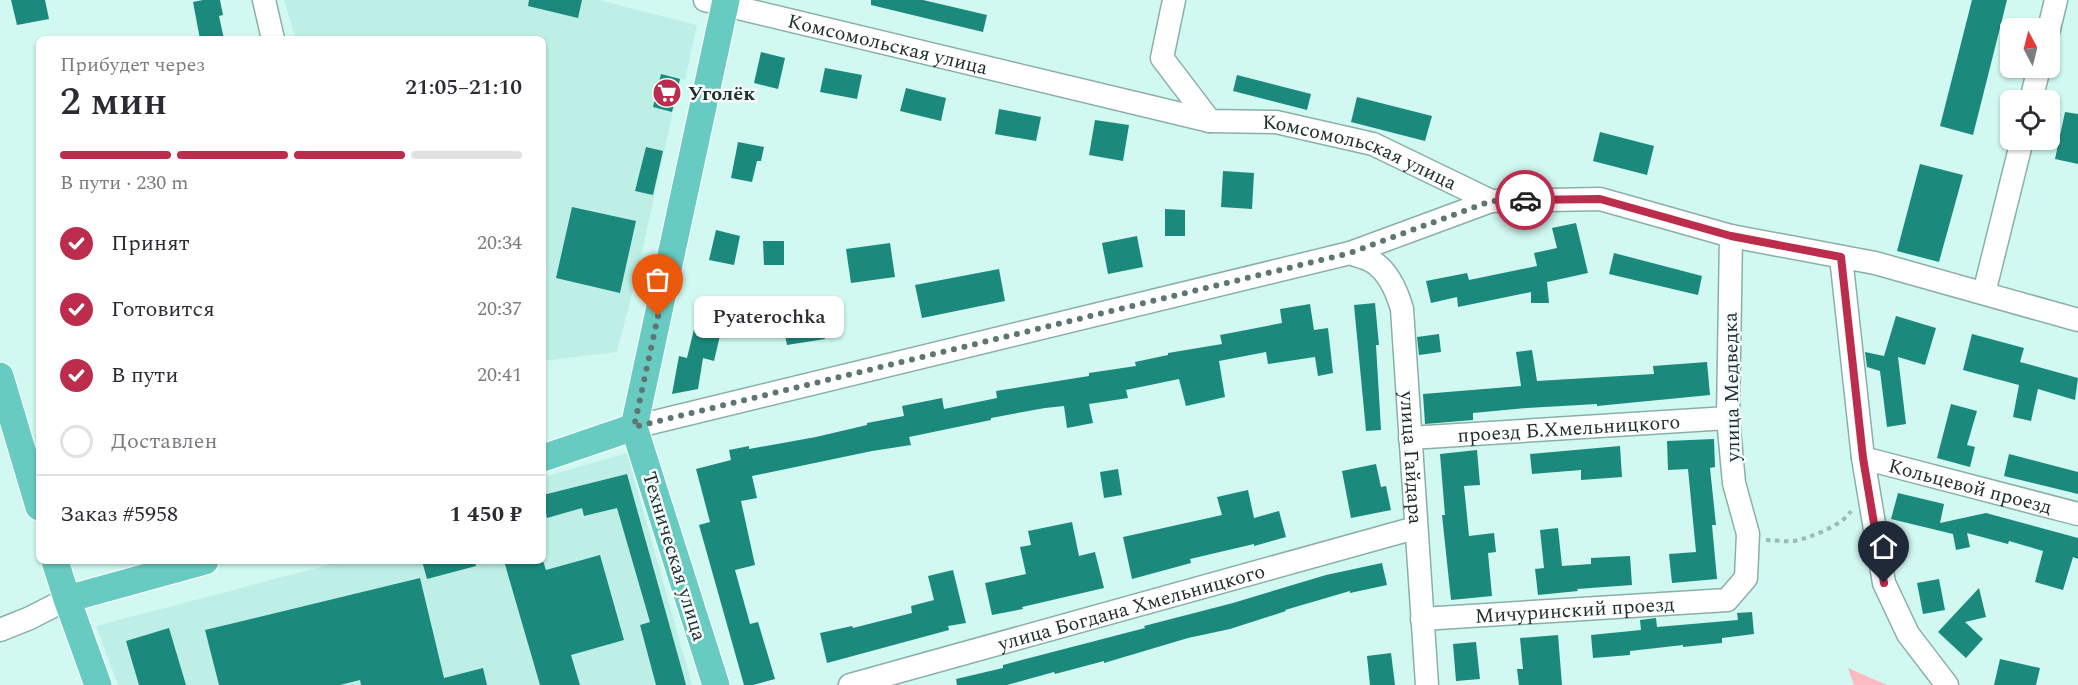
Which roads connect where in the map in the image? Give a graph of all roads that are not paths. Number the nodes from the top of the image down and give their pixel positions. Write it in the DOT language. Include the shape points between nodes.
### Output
graph roads {
  1 [pos="264,0"];
  2 [pos="1174,0"];
  3 [pos="2056,0"];
  4 [pos="719,1"];
  5 [pos="2052,18"];
  6 [pos="272,36"];
  7 [pos="1210,121"];
  8 [pos="2019,150"];
  9 [pos="1491,201"];
  10 [pos="1731,236"];
  11 [pos="1350,253"];
  12 [pos="1841,257"];
  13 [pos="1983,293"];
  14 [pos="2078,320"];
  15 [pos="0,376"];
  16 [pos="1728,418"];
  17 [pos="634,427"];
  18 [pos="1410,438"];
  19 [pos="546,457"];
  20 [pos="1863,458"];
  21 [pos="36,497"];
  22 [pos="2078,514"];
  23 [pos="1415,528"];
  24 [pos="56,564"];
  25 [pos="194,564"];
  26 [pos="67,599"];
  27 [pos="1727,600"];
  28 [pos="1422,619"];
  29 [pos="0,630"];
  30 [pos="98,685"];
  31 [pos="716,685"];
  32 [pos="850,685"];
  33 [pos="1427,685"];
  34 [pos="1947,685"];
  1 -- 6 [label="street"];
  2 -- 7 [label="street" via="1162,58"];
  3 -- 5 [label="street"];
  4 -- 7 [label="street, Комсомольская улица"];
  4 -- 17 [label="main road"];
  7 -- 9 [label="street, Комсомольская улица" via="1276,122 1373,144"];
  8 -- 13 [label="street"];
  9 -- 10 [label="street, Комсомольская улица" via="1600,199"];
  9 -- 11 [label="street"];
  10 -- 12 [label="street, Комсомольская улица"];
  10 -- 16 [label="street, улица Медведка"];
  11 -- 17 [label="street"];
  11 -- 18 [label="street, улица Гайдара" via="1372,261 1396,290 1402,309"];
  12 -- 13 [label="street, Комсомольская улица"];
  12 -- 20 [label="street"];
  13 -- 14 [label="street, Комсомольская улица"];
  15 -- 21 [label="main road"];
  16 -- 18 [label="street, проезд Б.Хмельницкого"];
  16 -- 27 [label="street, улица Медведка" via="1734,483 1748,534 1746,578"];
  17 -- 19 [label="main road"];
  17 -- 31 [label="main road, Техническая улица"];
  18 -- 23 [label="street, улица Гайдара"];
  20 -- 22 [label="street, Кольцевой проезд"];
  20 -- 34 [label="street" via="1884,583 1908,634"];
  23 -- 28 [label="street, улица Гайдара"];
  23 -- 32 [label="street, улица Богдана Хмельницкого"];
  24 -- 26 [label="main road"];
  25 -- 26 [label="main road"];
  26 -- 29 [label="street"];
  26 -- 30 [label="main road"];
  27 -- 28 [label="street, Мичуринский проезд"];
  28 -- 33 [label="street, улица Гайдара"];
}
